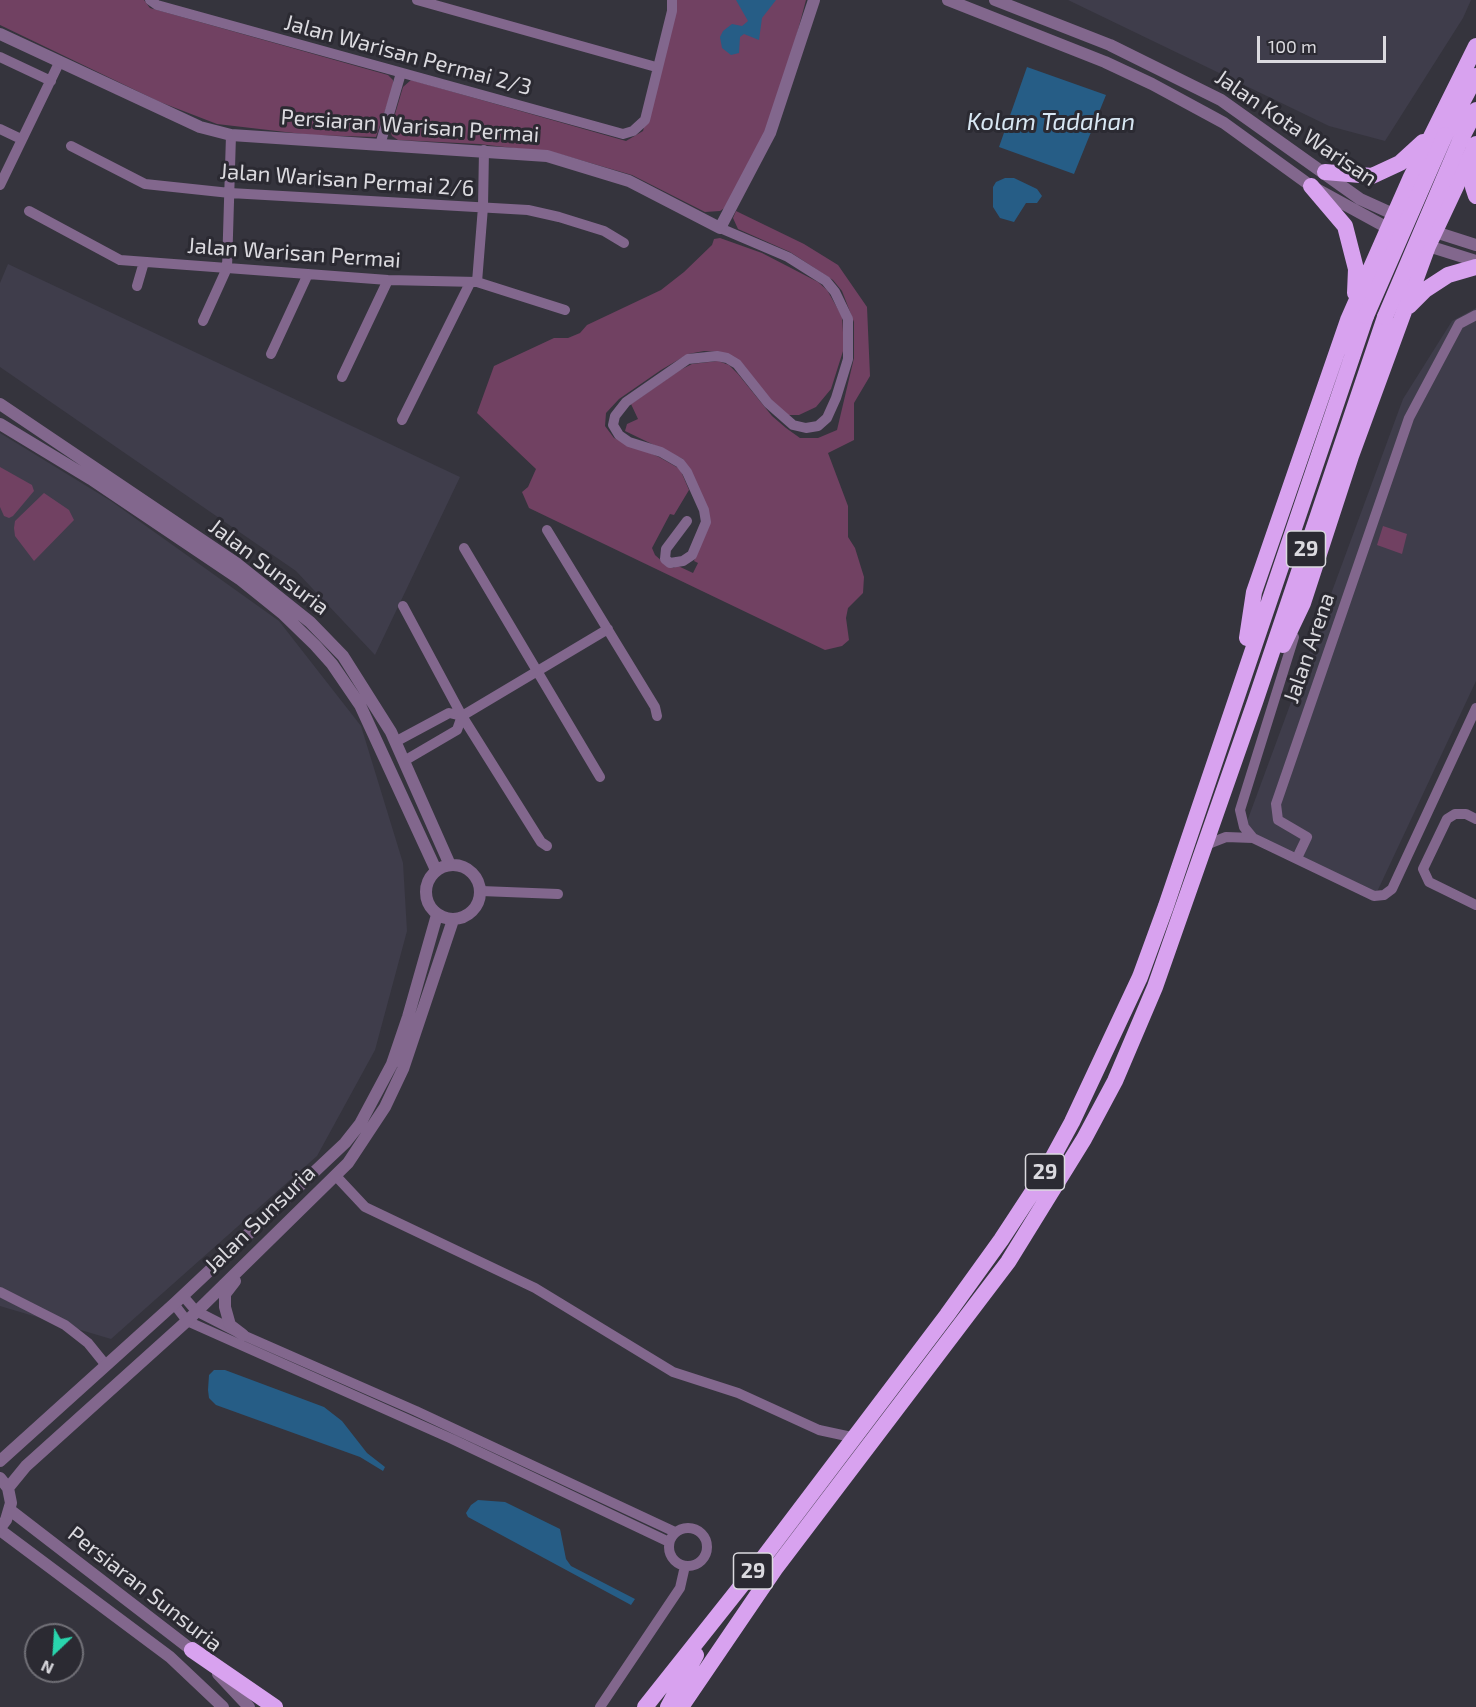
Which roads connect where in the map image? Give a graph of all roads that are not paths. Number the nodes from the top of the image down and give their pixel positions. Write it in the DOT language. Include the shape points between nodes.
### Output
graph roads {
  1 [pos="150,0"];
  2 [pos="417,0"];
  3 [pos="814,0"];
  4 [pos="948,0"];
  5 [pos="995,0"];
  6 [pos="672,6"];
  7 [pos="0,34"];
  8 [pos="1476,46"];
  9 [pos="0,57"];
  10 [pos="59,63"];
  11 [pos="656,67"];
  12 [pos="401,73"];
  13 [pos="1476,76"];
  14 [pos="51,81"];
  15 [pos="1476,110"];
  16 [pos="0,129"];
  17 [pos="231,135"];
  18 [pos="1453,138"];
  19 [pos="21,139"];
  20 [pos="380,145"];
  21 [pos="71,146"];
  22 [pos="1476,149"];
  23 [pos="484,150"];
  24 [pos="1325,172"];
  25 [pos="1410,177"];
  26 [pos="0,185"];
  27 [pos="1311,186"];
  28 [pos="230,193"];
  29 [pos="1450,194"];
  30 [pos="1476,196"];
  31 [pos="483,207"];
  32 [pos="29,211"];
  33 [pos="1391,222"];
  34 [pos="720,228"];
  35 [pos="1431,239"];
  36 [pos="624,243"];
  37 [pos="1476,245"];
  38 [pos="1476,261"];
  39 [pos="144,262"];
  40 [pos="1476,267"];
  41 [pos="227,268"];
  42 [pos="1368,273"];
  43 [pos="308,274"];
  44 [pos="388,280"];
  45 [pos="473,282"];
  46 [pos="137,286"];
  47 [pos="1412,290"];
  48 [pos="565,310"];
  49 [pos="1405,310"];
  50 [pos="1476,315"];
  51 [pos="1348,320"];
  52 [pos="203,321"];
  53 [pos="271,354"];
  54 [pos="342,377"];
  55 [pos="0,404"];
  56 [pos="402,420"];
  57 [pos="0,424"];
  58 [pos="687,521"];
  59 [pos="548,530"];
  60 [pos="464,548"];
  61 [pos="1303,603"];
  62 [pos="403,606"];
  63 [pos="608,629"];
  64 [pos="537,671"];
  65 [pos="1240,683"];
  66 [pos="1255,702"];
  67 [pos="1476,708"];
  68 [pos="462,716"];
  69 [pos="657,716"];
  70 [pos="395,742"];
  71 [pos="404,761"];
  72 [pos="600,777"];
  73 [pos="1476,819"];
  74 [pos="1253,838"];
  75 [pos="547,846"];
  76 [pos="1203,846"];
  77 [pos="1297,858"];
  78 [pos="450,865"];
  79 [pos="436,870"];
  80 [pos="480,891"];
  81 [pos="558,894"];
  82 [pos="1476,905"];
  83 [pos="436,915"];
  84 [pos="453,920"];
  85 [pos="335,1175"];
  86 [pos="298,1215"];
  87 [pos="0,1292"];
  88 [pos="178,1300"];
  89 [pos="196,1311"];
  90 [pos="187,1321"];
  91 [pos="243,1335"];
  92 [pos="105,1364"];
  93 [pos="856,1438"];
  94 [pos="0,1461"];
  95 [pos="4,1483"];
  96 [pos="10,1510"];
  97 [pos="0,1529"];
  98 [pos="675,1532"];
  99 [pos="669,1542"];
  100 [pos="685,1566"];
  101 [pos="718,1616"];
  102 [pos="192,1650"];
  103 [pos="223,1707"];
  104 [pos="249,1707"];
  105 [pos="275,1707"];
  106 [pos="600,1707"];
  107 [pos="645,1707"];
  108 [pos="668,1707"];
  109 [pos="681,1707"];
  1 -- 12 [label="street, Jalan Warisan Permai 2/3"];
  2 -- 11 [label="street"];
  3 -- 34 [label="street" via="770,133"];
  4 -- 27 [label="street, Jalan Kota Warisan" via="1152,84 1224,123"];
  5 -- 24 [label="street, Jalan Kota Warisan" via="1110,45 1221,100"];
  6 -- 11 [label="street"];
  7 -- 10 [label="street, Persiaran Warisan Permai"];
  8 -- 18 [label="highway"];
  9 -- 14 [label="street"];
  10 -- 14 [label="street"];
  10 -- 17 [label="street, Persiaran Warisan Permai" via="178,118"];
  11 -- 12 [label="street, Jalan Warisan Permai 2/3" via="645,120 623,134"];
  12 -- 20 [label="street"];
  13 -- 18 [label="highway, 29"];
  14 -- 19 [label="street"];
  15 -- 18 [label="highway, 29"];
  16 -- 19 [label="street"];
  17 -- 20 [label="street, Persiaran Warisan Permai"];
  17 -- 28 [label="street"];
  18 -- 24 [label="highway" via="1410,154 1387,171 1364,177"];
  18 -- 25 [label="highway"];
  18 -- 29 [label="highway"];
  18 -- 65 [label="highway, 29, bridge" via="1366,316"];
  18 -- 66 [label="highway, 29, bridge" via="1385,317"];
  19 -- 26 [label="street"];
  20 -- 23 [label="street, Persiaran Warisan Permai"];
  21 -- 28 [label="street, Jalan Warisan Permai 2/6" via="145,184"];
  22 -- 30 [label="highway"];
  23 -- 31 [label="street"];
  23 -- 34 [label="street, Persiaran Warisan Permai" via="547,156 613,175"];
  24 -- 33 [label="street, Jalan Kota Warisan"];
  25 -- 29 [label="highway" via="1414,197 1424,203 1435,206"];
  25 -- 33 [label="highway"];
  27 -- 33 [label="street, Jalan Kota Warisan"];
  27 -- 51 [label="highway" via="1345,226 1352,246 1356,289"];
  28 -- 31 [label="street, Jalan Warisan Permai 2/6"];
  28 -- 41 [label="street"];
  29 -- 35 [label="highway"];
  31 -- 36 [label="street, Jalan Warisan Permai 2/6" via="559,216 604,231"];
  31 -- 45 [label="street"];
  32 -- 39 [label="street, Jalan Warisan Permai" via="120,260"];
  33 -- 35 [label="street"];
  33 -- 42 [label="highway"];
  34 -- 58 [label="street" via="788,257 826,281 848,319 848,359 836,398 827,418 818,426 793,425 768,403 737,364 717,356 688,359 626,402 613,425 619,435 680,463 704,510 706,522 692,555 670,563 665,559 666,549"];
  35 -- 37 [label="street"];
  35 -- 38 [label="street"];
  35 -- 47 [label="highway"];
  39 -- 41 [label="street, Jalan Warisan Permai"];
  39 -- 46 [label="street"];
  40 -- 49 [label="highway" via="1442,279"];
  41 -- 43 [label="street, Jalan Warisan Permai"];
  41 -- 52 [label="street"];
  42 -- 47 [label="highway" via="1377,262 1387,258 1400,261 1410,267"];
  42 -- 51 [label="highway"];
  43 -- 44 [label="street, Jalan Warisan Permai"];
  43 -- 53 [label="street"];
  44 -- 45 [label="street, Jalan Warisan Permai"];
  44 -- 54 [label="street"];
  45 -- 48 [label="street, Jalan Warisan Permai"];
  45 -- 56 [label="street"];
  47 -- 49 [label="highway"];
  49 -- 61 [label="highway"];
  50 -- 77 [label="street, Jalan Arena" via="1459,324 1409,418 1276,804 1278,820 1307,837"];
  51 -- 65 [label="highway" via="1254,592"];
  55 -- 70 [label="street, Jalan Sunsuria" via="236,563 310,622 342,656"];
  57 -- 79 [label="street, Jalan Sunsuria" via="91,479 241,580 315,645 360,705"];
  59 -- 63 [label="street"];
  60 -- 64 [label="street"];
  61 -- 66 [label="highway"];
  61 -- 74 [label="street" via="1240,810 1244,827"];
  62 -- 68 [label="street"];
  63 -- 64 [label="street"];
  63 -- 69 [label="street"];
  64 -- 68 [label="street"];
  64 -- 72 [label="street"];
  65 -- 93 [label="highway, 29" via="1140,977 1072,1122 1001,1240"];
  66 -- 76 [label="highway, 29"];
  67 -- 77 [label="street" via="1392,889 1374,896"];
  68 -- 70 [label="street" via="449,713"];
  68 -- 71 [label="street" via="457,730"];
  68 -- 75 [label="street"];
  70 -- 71 [label="street, Jalan Sunsuria"];
  71 -- 78 [label="street, Jalan Sunsuria"];
  73 -- 82 [label="street" via="1466,814 1448,819 1423,869 1429,882"];
  74 -- 76 [label="street" via="1227,837"];
  74 -- 77 [label="street"];
  76 -- 109 [label="highway, 29" via="1155,987 1115,1081 1054,1189 1008,1262 775,1569"];
  78 -- 79 [label="street"];
  78 -- 80 [label="street" via="468,869"];
  79 -- 83 [label="street" via="425,893"];
  80 -- 81 [label="street"];
  80 -- 84 [label="street" via="476,908"];
  83 -- 84 [label="street"];
  83 -- 88 [label="street, Jalan Sunsuria" via="392,1064 360,1124 319,1170"];
  84 -- 85 [label="street, Jalan Sunsuria" via="403,1069 357,1151"];
  85 -- 86 [label="street, Jalan Sunsuria"];
  85 -- 93 [label="street" via="365,1207 535,1288 673,1372 738,1393 819,1430"];
  86 -- 89 [label="street, Jalan Sunsuria"];
  86 -- 91 [label="street" via="225,1294 230,1325"];
  87 -- 92 [label="street" via="65,1324"];
  88 -- 89 [label="street"];
  88 -- 90 [label="street"];
  88 -- 92 [label="street, Jalan Sunsuria"];
  89 -- 90 [label="street, Jalan Sunsuria"];
  89 -- 91 [label="street"];
  90 -- 95 [label="street, Jalan Sunsuria"];
  90 -- 99 [label="street" via="452,1439"];
  91 -- 98 [label="street"];
  92 -- 94 [label="street, Jalan Sunsuria"];
  93 -- 101 [label="highway, 29"];
  95 -- 96 [label="street"];
  96 -- 97 [label="street"];
  96 -- 102 [label="street, Persiaran Sunsuria"];
  97 -- 103 [label="street, Persiaran Sunsuria" via="170,1657"];
  98 -- 99 [label="street"];
  98 -- 100 [label="street" via="694,1528 707,1542 703,1560"];
  99 -- 100 [label="street" via="674,1560"];
  100 -- 106 [label="street" via="680,1588"];
  101 -- 107 [label="highway"];
  101 -- 108 [label="highway, 29"];
  102 -- 104 [label="street, Persiaran Sunsuria"];
  102 -- 105 [label="highway"];
}
